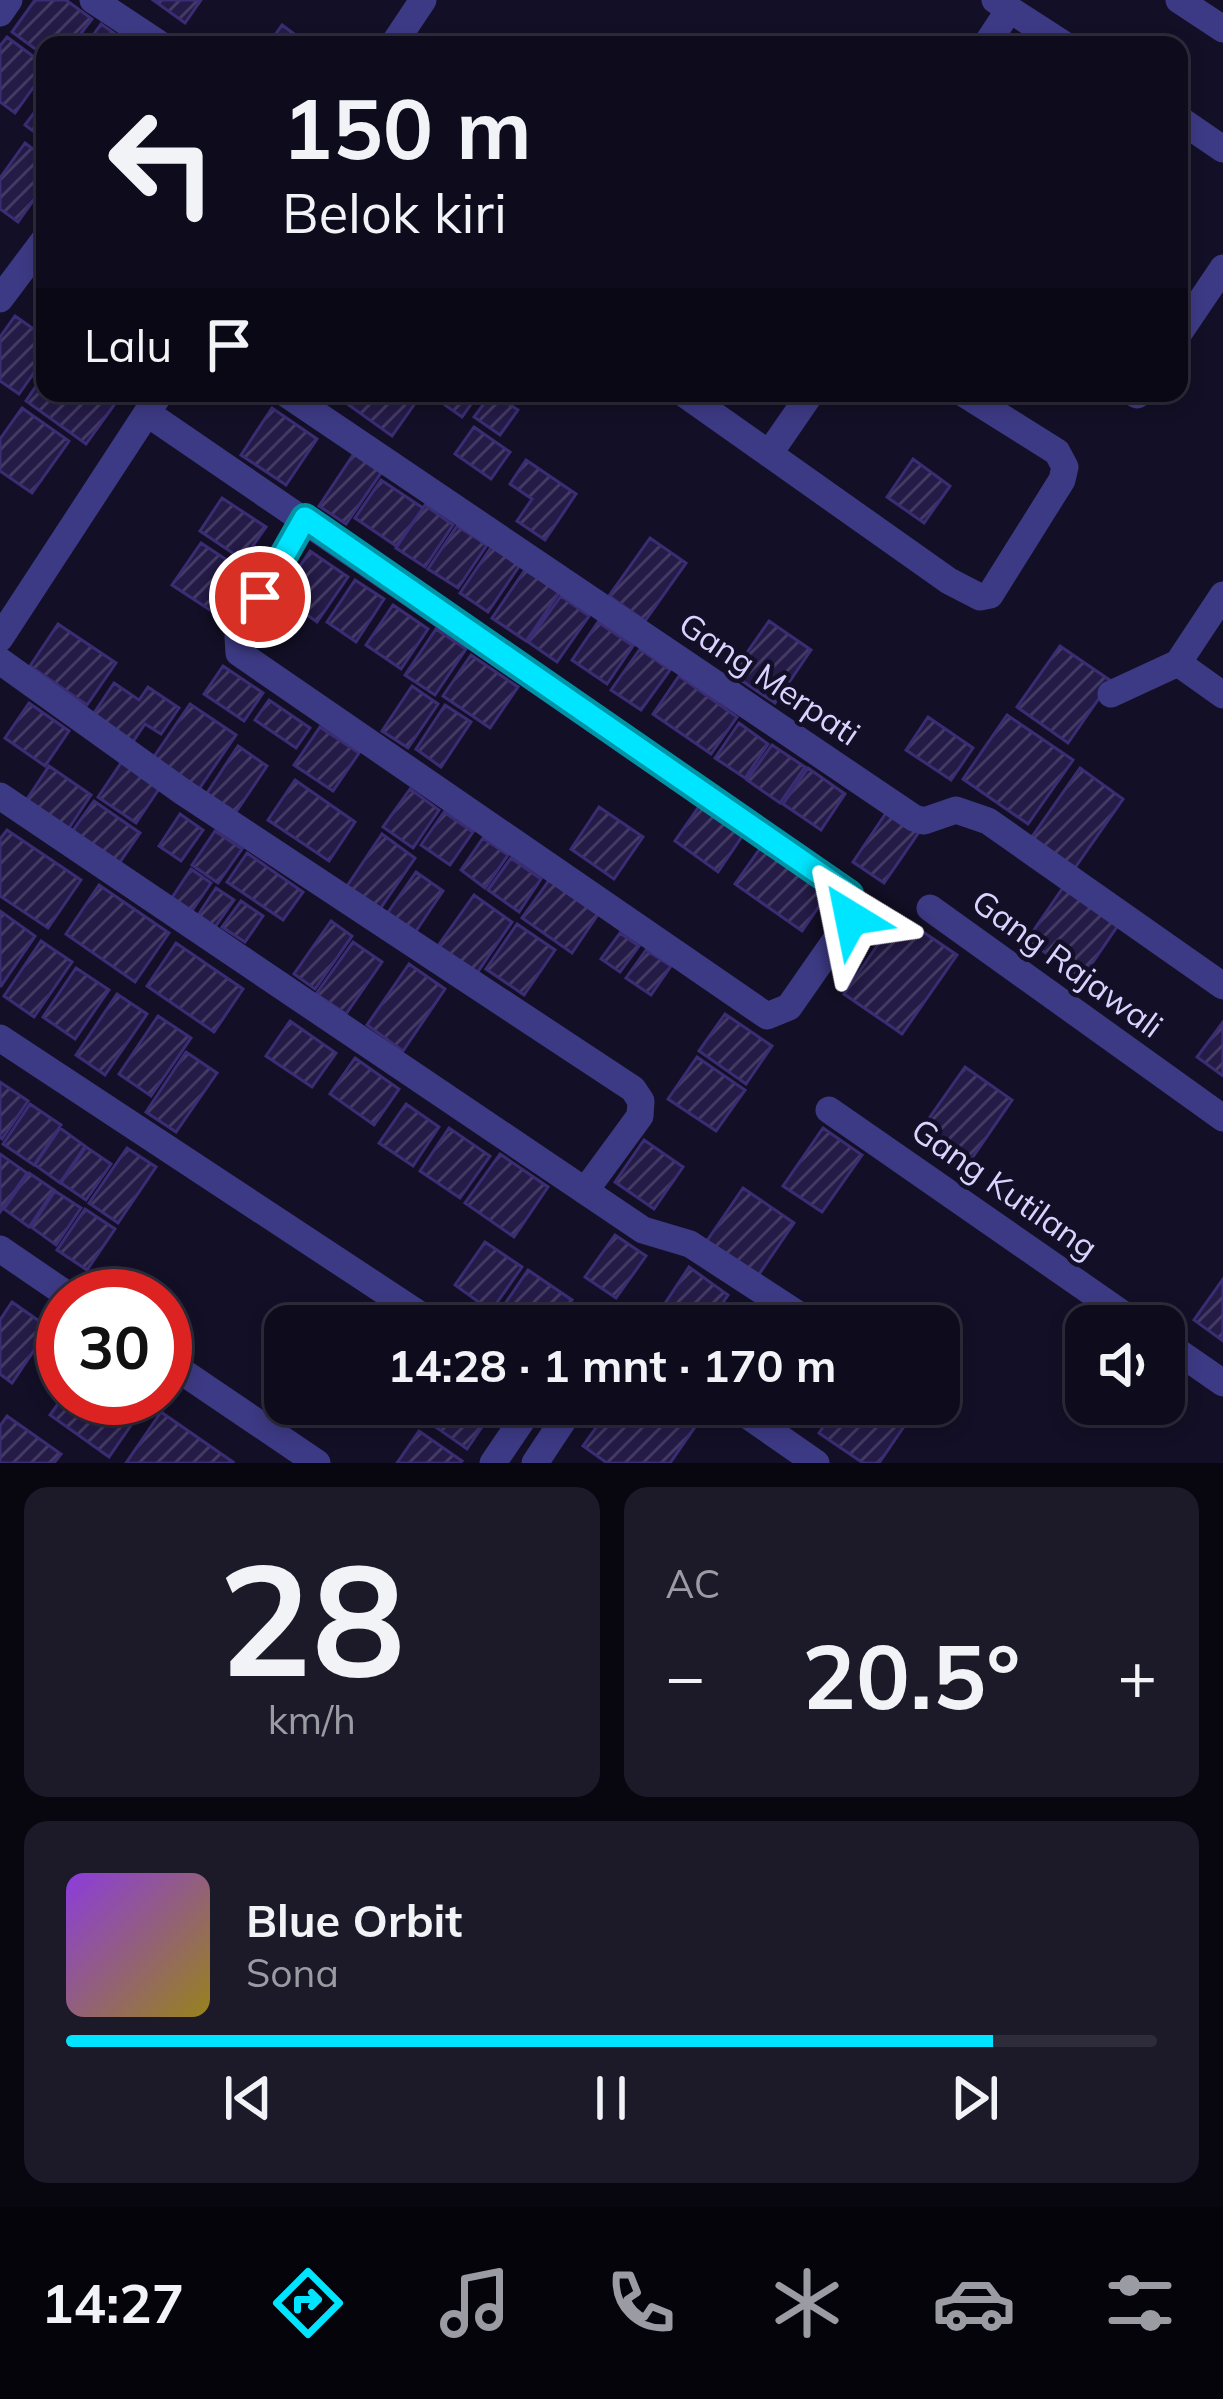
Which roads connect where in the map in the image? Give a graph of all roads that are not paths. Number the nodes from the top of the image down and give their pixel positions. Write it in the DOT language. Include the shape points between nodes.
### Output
graph roads {
  1 [pos="9,0"];
  2 [pos="93,0"];
  3 [pos="1179,0"];
  4 [pos="416,2"];
  5 [pos="1002,5"];
  6 [pos="0,13"];
  7 [pos="1222,27"];
  8 [pos="147,36"];
  9 [pos="399,36"];
  10 [pos="990,36"];
  11 [pos="1051,36"];
  12 [pos="1188,124"];
  13 [pos="1223,149"];
  14 [pos="36,251"];
  15 [pos="1223,268"];
  16 [pos="0,299"];
  17 [pos="1188,320"];
  18 [pos="298,402"];
  19 [pos="696,402"];
  20 [pos="805,402"];
  21 [pos="977,402"];
  22 [pos="154,403"];
  23 [pos="769,454"];
  24 [pos="305,518"];
  25 [pos="1223,596"];
  26 [pos="0,638"];
  27 [pos="0,661"];
  28 [pos="1178,663"];
  29 [pos="1111,694"];
  30 [pos="1223,695"];
  31 [pos="0,796"];
  32 [pos="930,908"];
  33 [pos="1223,986"];
  34 [pos="0,1038"];
  35 [pos="829,1110"];
  36 [pos="1223,1118"];
  37 [pos="585,1191"];
  38 [pos="0,1250"];
  39 [pos="36,1274"];
  40 [pos="405,1305"];
  41 [pos="783,1305"];
  42 [pos="1110,1305"];
  43 [pos="1185,1357"];
  44 [pos="192,1378"];
  45 [pos="1223,1384"];
  46 [pos="519,1425"];
  47 [pos="560,1425"];
  48 [pos="761,1425"];
  49 [pos="774,1425"];
  50 [pos="770,1431"];
  51 [pos="317,1463"];
  52 [pos="493,1463"];
  53 [pos="535,1463"];
  54 [pos="816,1463"];
  1 -- 6 [label="street"];
  2 -- 8 [label="street"];
  3 -- 7 [label="street"];
  4 -- 9 [label="street"];
  5 -- 10 [label="street"];
  5 -- 11 [label="street"];
  12 -- 13 [label="street"];
  14 -- 16 [label="street"];
  15 -- 17 [label="street"];
  18 -- 33 [label="street, Gang Merpati" via="914,818 956,810 988,821"];
  19 -- 23 [label="street"];
  20 -- 23 [label="street"];
  21 -- 23 [label="street" via="1057,452 1065,467 990,595 950,581"];
  22 -- 24 [label="street"];
  22 -- 26 [label="street"];
  24 -- 24 [label="street" via="849,894 851,918 789,1007 767,1016 239,653 238,637"];
  25 -- 28 [label="street"];
  27 -- 37 [label="street" via="633,1089 640,1116"];
  28 -- 29 [label="street"];
  28 -- 30 [label="street"];
  31 -- 37 [label="street"];
  32 -- 36 [label="street, Gang Rajawali"];
  34 -- 40 [label="street"];
  35 -- 42 [label="street, Gang Kutilang"];
  37 -- 41 [label="street"];
  38 -- 39 [label="street"];
  43 -- 45 [label="street"];
  44 -- 51 [label="street"];
  46 -- 52 [label="street"];
  47 -- 53 [label="street"];
  48 -- 50 [label="street"];
  49 -- 50 [label="street"];
  50 -- 54 [label="street"];
}
